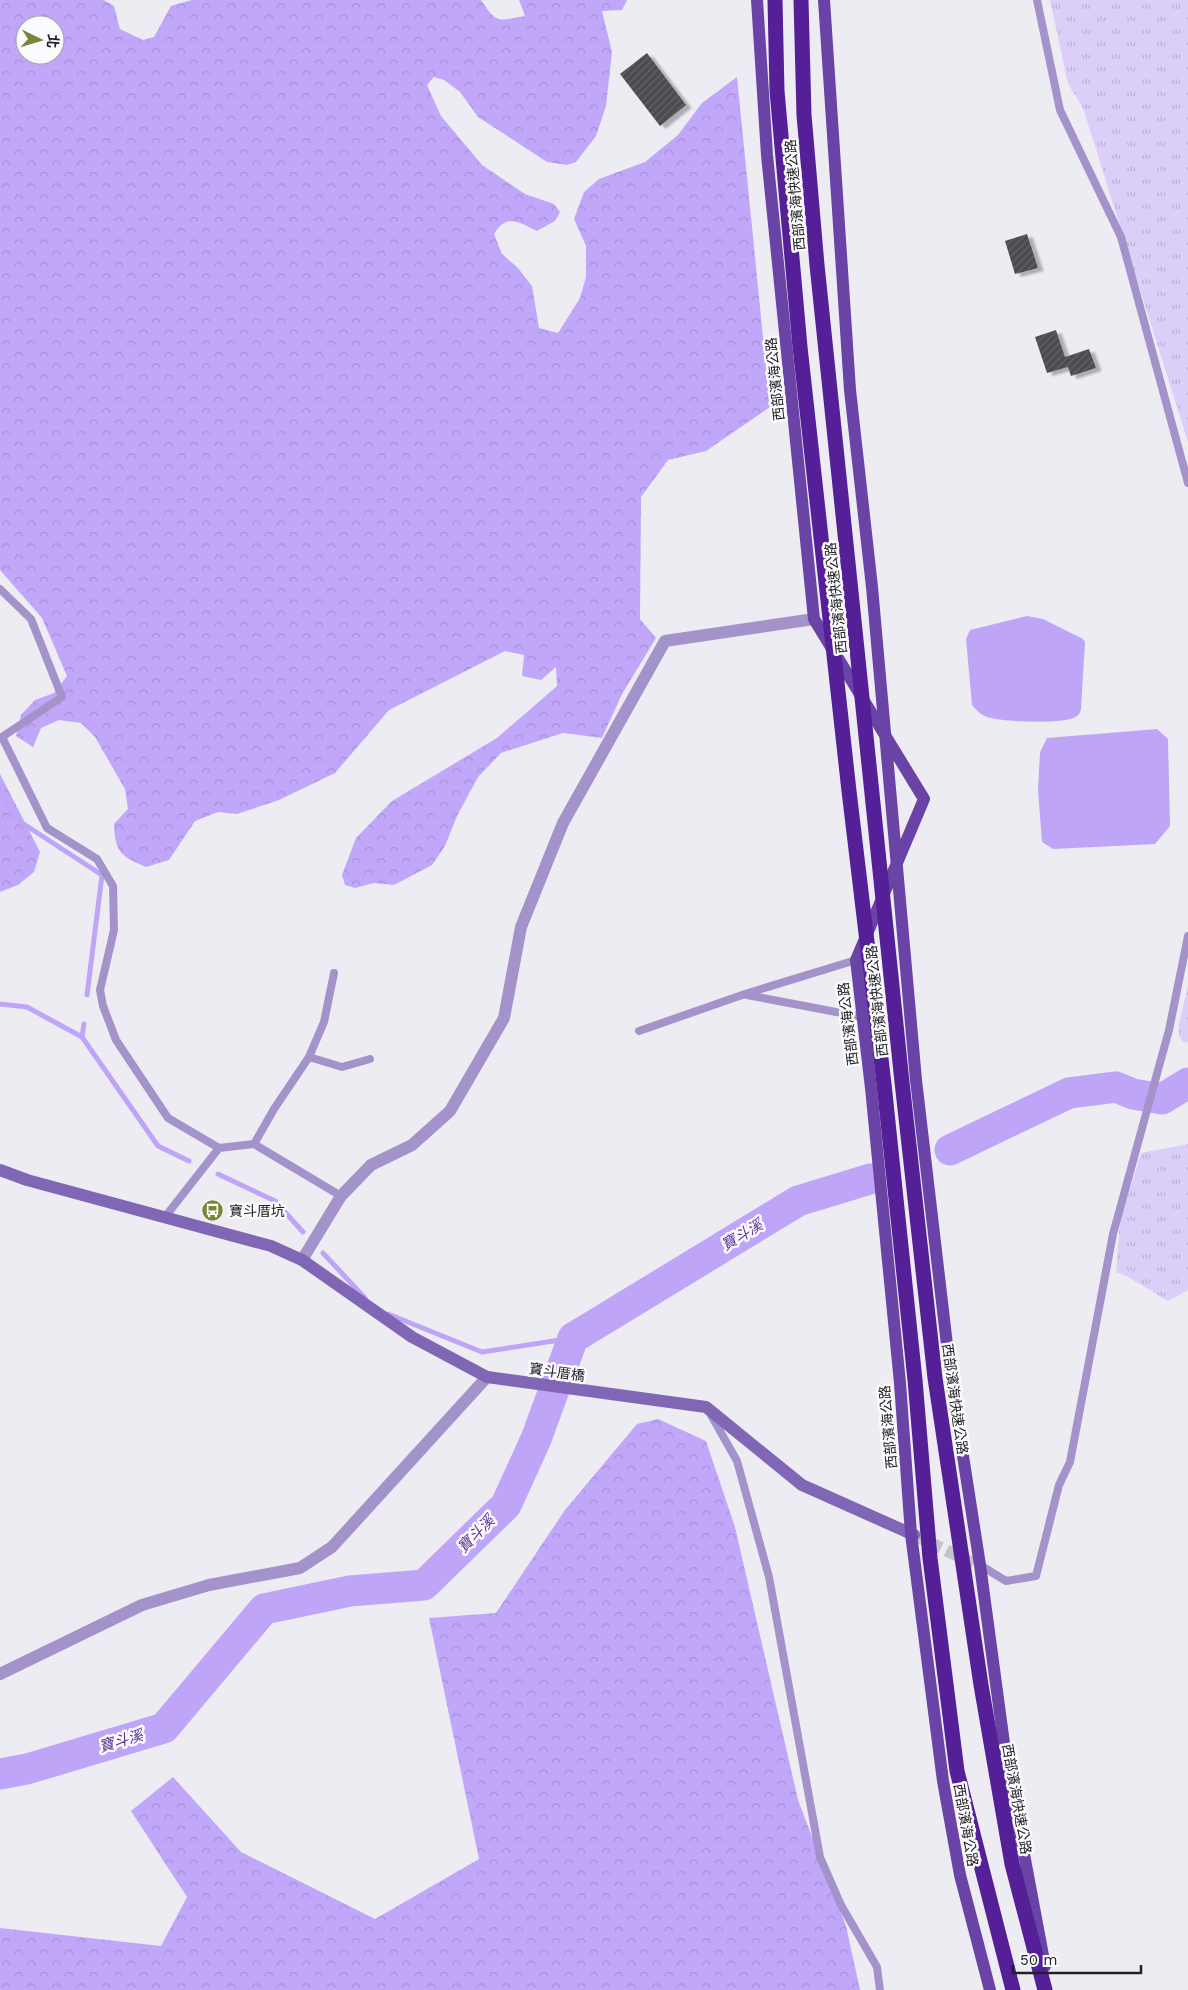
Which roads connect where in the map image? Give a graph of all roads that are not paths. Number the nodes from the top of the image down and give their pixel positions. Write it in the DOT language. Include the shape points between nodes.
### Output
graph roads {
  1 [pos="757,0"];
  2 [pos="775,0"];
  3 [pos="802,0"];
  4 [pos="1037,0"];
  5 [pos="827,1"];
  6 [pos="1188,483"];
  7 [pos="0,589"];
  8 [pos="814,619"];
  9 [pos="1188,936"];
  10 [pos="856,960"];
  11 [pos="334,974"];
  12 [pos="745,994"];
  13 [pos="862,1017"];
  14 [pos="639,1031"];
  15 [pos="309,1057"];
  16 [pos="370,1058"];
  17 [pos="254,1144"];
  18 [pos="218,1148"];
  19 [pos="0,1170"];
  20 [pos="341,1196"];
  21 [pos="165,1217"];
  22 [pos="302,1260"];
  23 [pos="489,1378"];
  24 [pos="706,1407"];
  25 [pos="912,1535"];
  26 [pos="978,1565"];
  27 [pos="0,1674"];
  28 [pos="880,1990"];
  29 [pos="990,1990"];
  30 [pos="1013,1990"];
  31 [pos="1045,1990"];
  32 [pos="1052,1990"];
  1 -- 8 [label="main road, 西部濱海公路" via="767,155"];
  2 -- 30 [label="highway, 西部濱海快速公路" via="777,91 800,347 884,1084 930,1558 957,1772"];
  3 -- 31 [label="highway, 西部濱海快速公路" via="804,115 817,264 935,1378 981,1686 1012,1864"];
  4 -- 6 [label="lane" via="1060,110 1121,237"];
  5 -- 26 [label="main road" via="850,390 873,597 916,1080 951,1380"];
  7 -- 18 [label="lane" via="31,619 62,697 2,737 47,828 97,860 113,886 114,930 100,990 108,1023 168,1118"];
  8 -- 10 [label="main road, 西部濱海公路" via="924,799"];
  8 -- 20 [label="street" via="665,641 563,823 521,926 504,1018 450,1111 412,1145 371,1165"];
  9 -- 26 [label="lane" via="1169,1030 1112,1234 1070,1462 1059,1485 1036,1576 1006,1581"];
  10 -- 12 [label="lane"];
  10 -- 13 [label="main road, 西部濱海公路"];
  11 -- 15 [label="lane" via="324,1022"];
  12 -- 13 [label="lane"];
  12 -- 14 [label="lane"];
  13 -- 25 [label="main road, 西部濱海公路" via="899,1373"];
  15 -- 16 [label="lane" via="342,1067"];
  15 -- 17 [label="lane"];
  17 -- 18 [label="lane"];
  17 -- 20 [label="lane"];
  18 -- 21 [label="lane"];
  19 -- 21 [label="street"];
  20 -- 22 [label="street"];
  21 -- 22 [label="street" via="271,1246"];
  22 -- 23 [label="street" via="412,1337"];
  23 -- 24 [label="street, 寶斗厝橋"];
  23 -- 27 [label="street" via="332,1547 300,1568 209,1585 142,1605"];
  24 -- 25 [label="street" via="802,1484"];
  24 -- 28 [label="lane" via="737,1461 769,1577 820,1857 841,1905 877,1967"];
  25 -- 29 [label="main road, 西部濱海公路" via="943,1781 960,1875"];
  26 -- 32 [label="main road" via="1006,1758"];
}
